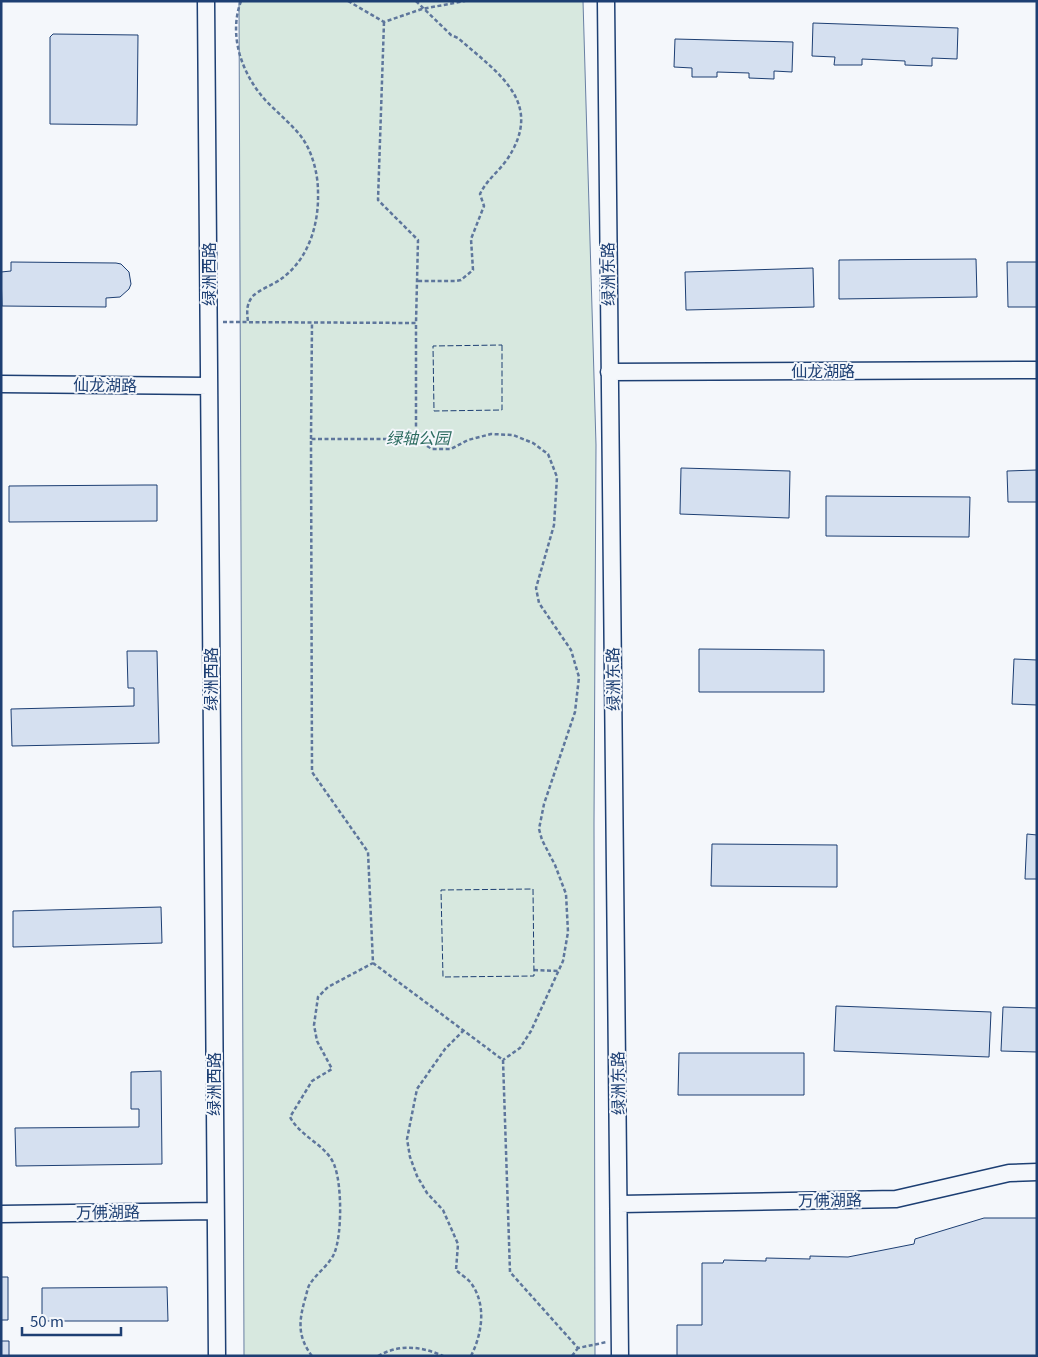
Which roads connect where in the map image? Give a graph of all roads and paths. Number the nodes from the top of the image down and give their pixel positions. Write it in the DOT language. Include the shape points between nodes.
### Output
graph roads {
  1 [pos="206,1"];
  2 [pos="241,1"];
  3 [pos="348,1"];
  4 [pos="416,1"];
  5 [pos="465,1"];
  6 [pos="606,1"];
  7 [pos="422,9"];
  8 [pos="384,22"];
  9 [pos="417,281"];
  10 [pos="209,322"];
  11 [pos="248,322"];
  12 [pos="312,323"];
  13 [pos="416,324"];
  14 [pos="1037,370"];
  15 [pos="609,372"];
  16 [pos="1,384"];
  17 [pos="209,386"];
  18 [pos="311,439"];
  19 [pos="416,439"];
  20 [pos="373,963"];
  21 [pos="534,970"];
  22 [pos="558,970"];
  23 [pos="464,1030"];
  24 [pos="503,1060"];
  25 [pos="1037,1172"];
  26 [pos="620,1204"];
  27 [pos="214,1211"];
  28 [pos="1,1214"];
  29 [pos="620,1339"];
  30 [pos="578,1348"];
  31 [pos="217,1356"];
  32 [pos="312,1356"];
  33 [pos="378,1356"];
  34 [pos="443,1356"];
  35 [pos="471,1356"];
  36 [pos="572,1356"];
  37 [pos="620,1356"];
  1 -- 10 [label="street, 绿洲西路"];
  2 -- 11 [label="path" via="235,17 235,34 242,64 256,89 301,136 310,154 318,192 315,228 308,250 284,278 253,296 247,307"];
  3 -- 8 [label="path"];
  4 -- 7 [label="path"];
  5 -- 7 [label="path"];
  6 -- 15 [label="street, 绿洲东路"];
  7 -- 8 [label="path"];
  7 -- 9 [label="path" via="495,72 517,99 522,114 517,140 480,194 484,206 471,238 473,270 462,280"];
  8 -- 9 [label="path" via="378,200 418,240"];
  9 -- 13 [label="path"];
  10 -- 11 [label="path"];
  10 -- 17 [label="street, 绿洲西路"];
  11 -- 12 [label="path"];
  12 -- 13 [label="path"];
  12 -- 18 [label="path"];
  13 -- 19 [label="path"];
  14 -- 15 [label="street, 仙龙湖路"];
  15 -- 26 [label="street, 绿洲东路"];
  16 -- 17 [label="street, 仙龙湖路"];
  17 -- 27 [label="street, 绿洲西路"];
  18 -- 19 [label="path"];
  18 -- 20 [label="path" via="312,772 368,852"];
  19 -- 22 [label="path" via="432,449 451,449 491,434 513,435 533,443 548,454 557,477 554,525 536,588 539,603 570,650 579,677 575,712 544,804 539,829 566,894 568,932 563,961"];
  20 -- 23 [label="path"];
  20 -- 32 [label="path" via="328,987 318,997 314,1025 317,1041 332,1069 312,1080 290,1117 296,1128 329,1154 335,1167 341,1203 338,1240 333,1256 308,1286 300,1311 301,1338"];
  21 -- 22 [label="path"];
  22 -- 24 [label="path" via="531,1031 520,1048"];
  23 -- 24 [label="path"];
  23 -- 35 [label="path" via="417,1089 407,1139 418,1176 443,1210 458,1244 456,1270 471,1283 481,1306 480,1338"];
  24 -- 30 [label="path" via="510,1272"];
  25 -- 26 [label="street, 万佛湖路" via="1010,1173 896,1199"];
  26 -- 29 [label="street, 绿洲东路"];
  27 -- 28 [label="street, 万佛湖路"];
  27 -- 31 [label="street, 绿洲西路"];
  29 -- 30 [label="path"];
  29 -- 37 [label="street, 绿洲东路"];
  30 -- 36 [label="path"];
  33 -- 34 [label="path" via="404,1346"];
}
